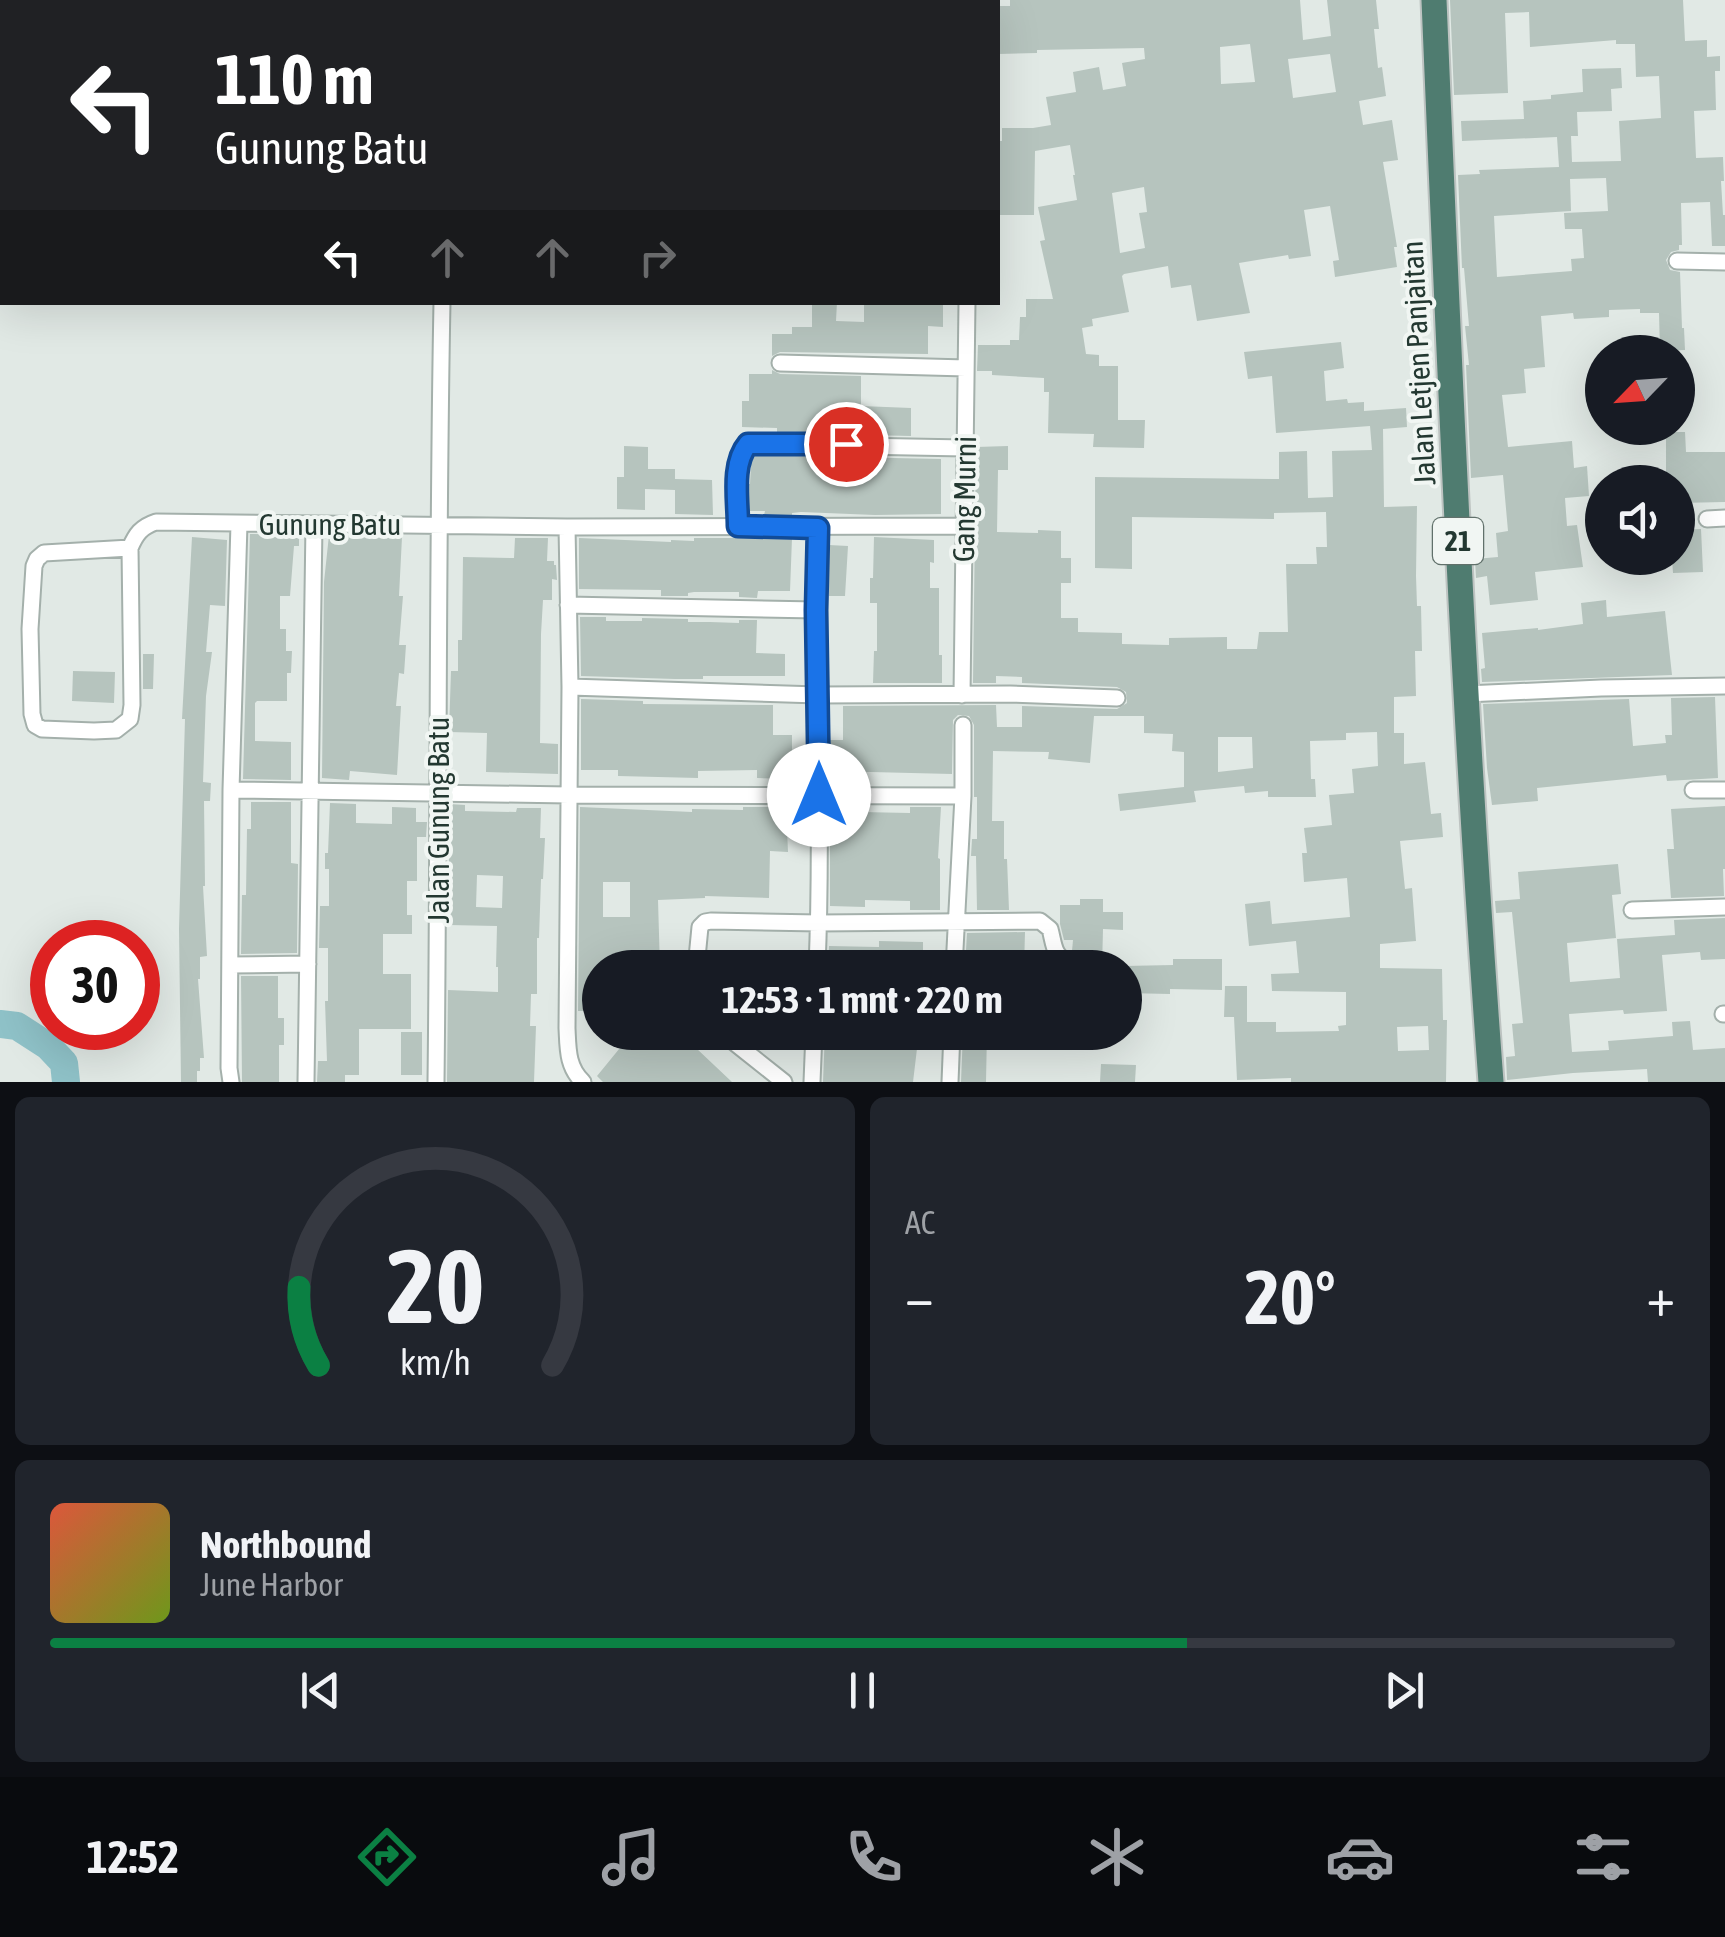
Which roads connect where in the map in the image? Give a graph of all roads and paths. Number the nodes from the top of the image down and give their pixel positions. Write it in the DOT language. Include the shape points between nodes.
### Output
graph roads {
  1 [pos="1434,0"];
  2 [pos="1677,261"];
  3 [pos="1725,262"];
  4 [pos="442,305"];
  5 [pos="967,305"];
  6 [pos="780,364"];
  7 [pos="966,368"];
  8 [pos="965,448"];
  9 [pos="1725,518"];
  10 [pos="1707,519"];
  11 [pos="239,524"];
  12 [pos="314,524"];
  13 [pos="438,524"];
  14 [pos="738,526"];
  15 [pos="964,526"];
  16 [pos="567,527"];
  17 [pos="818,528"];
  18 [pos="130,548"];
  19 [pos="568,605"];
  20 [pos="816,610"];
  21 [pos="1725,686"];
  22 [pos="570,687"];
  23 [pos="1466,694"];
  24 [pos="818,695"];
  25 [pos="962,695"];
  26 [pos="1117,698"];
  27 [pos="964,725"];
  28 [pos="231,790"];
  29 [pos="311,790"];
  30 [pos="1692,790"];
  31 [pos="1725,790"];
  32 [pos="439,793"];
  33 [pos="569,795"];
  34 [pos="819,795"];
  35 [pos="963,796"];
  36 [pos="1725,907"];
  37 [pos="1632,910"];
  38 [pos="956,922"];
  39 [pos="818,923"];
  40 [pos="698,950"];
  41 [pos="817,950"];
  42 [pos="955,950"];
  43 [pos="1055,950"];
  44 [pos="308,964"];
  45 [pos="230,965"];
  46 [pos="744,1050"];
  47 [pos="813,1050"];
  48 [pos="951,1050"];
  49 [pos="231,1082"];
  50 [pos="306,1082"];
  51 [pos="436,1082"];
  52 [pos="583,1082"];
  53 [pos="784,1082"];
  54 [pos="812,1082"];
  55 [pos="950,1082"];
  56 [pos="1491,1082"];
  1 -- 23 [label="highway, Jalan Letjen Panjaitan / 21"];
  2 -- 3 [label="street"];
  4 -- 13 [label="street, Jalan Gunung Batu"];
  5 -- 7 [label="street, Gang Murni"];
  6 -- 7 [label="street"];
  7 -- 8 [label="street, Gang Murni"];
  8 -- 14 [label="street" via="748,444 738,468"];
  8 -- 15 [label="street, Gang Murni"];
  9 -- 10 [label="street"];
  11 -- 12 [label="street, Gunung Batu"];
  11 -- 18 [label="street" via="156,522 137,532"];
  11 -- 28 [label="street, Gunung Batu"];
  12 -- 13 [label="street, Gunung Batu"];
  12 -- 29 [label="street"];
  13 -- 16 [label="street, Gunung Batu"];
  13 -- 32 [label="street, Jalan Gunung Batu"];
  14 -- 16 [label="street, Gunung Batu"];
  14 -- 17 [label="street, Gunung Batu"];
  15 -- 17 [label="street, Gunung Batu"];
  15 -- 25 [label="street, Gang Murni"];
  16 -- 19 [label="street"];
  17 -- 20 [label="street"];
  18 -- 18 [label="street" via="130,718 116,730 42,729 32,714 37,558"];
  19 -- 20 [label="street"];
  19 -- 22 [label="street"];
  20 -- 24 [label="street"];
  21 -- 23 [label="street"];
  22 -- 24 [label="street"];
  22 -- 33 [label="street"];
  23 -- 56 [label="highway, Jalan Letjen Panjaitan / 21"];
  24 -- 25 [label="street"];
  24 -- 34 [label="street"];
  25 -- 26 [label="street"];
  27 -- 35 [label="street"];
  28 -- 29 [label="street"];
  28 -- 45 [label="street, Gunung Batu"];
  29 -- 32 [label="street"];
  29 -- 44 [label="street"];
  30 -- 31 [label="street"];
  32 -- 33 [label="street"];
  32 -- 51 [label="street, Jalan Gunung Batu"];
  33 -- 34 [label="street"];
  33 -- 52 [label="street" via="568,1050"];
  34 -- 35 [label="street"];
  34 -- 39 [label="street"];
  35 -- 38 [label="street"];
  36 -- 37 [label="street"];
  38 -- 39 [label="street"];
  38 -- 42 [label="street"];
  38 -- 43 [label="street" via="1040,921 1050,929"];
  39 -- 40 [label="street" via="705,922"];
  39 -- 41 [label="street"];
  44 -- 45 [label="street"];
  44 -- 50 [label="street"];
  45 -- 49 [label="street, Gunung Batu"];
  46 -- 53 [label="street"];
  47 -- 54 [label="street"];
  48 -- 55 [label="street"];
}
